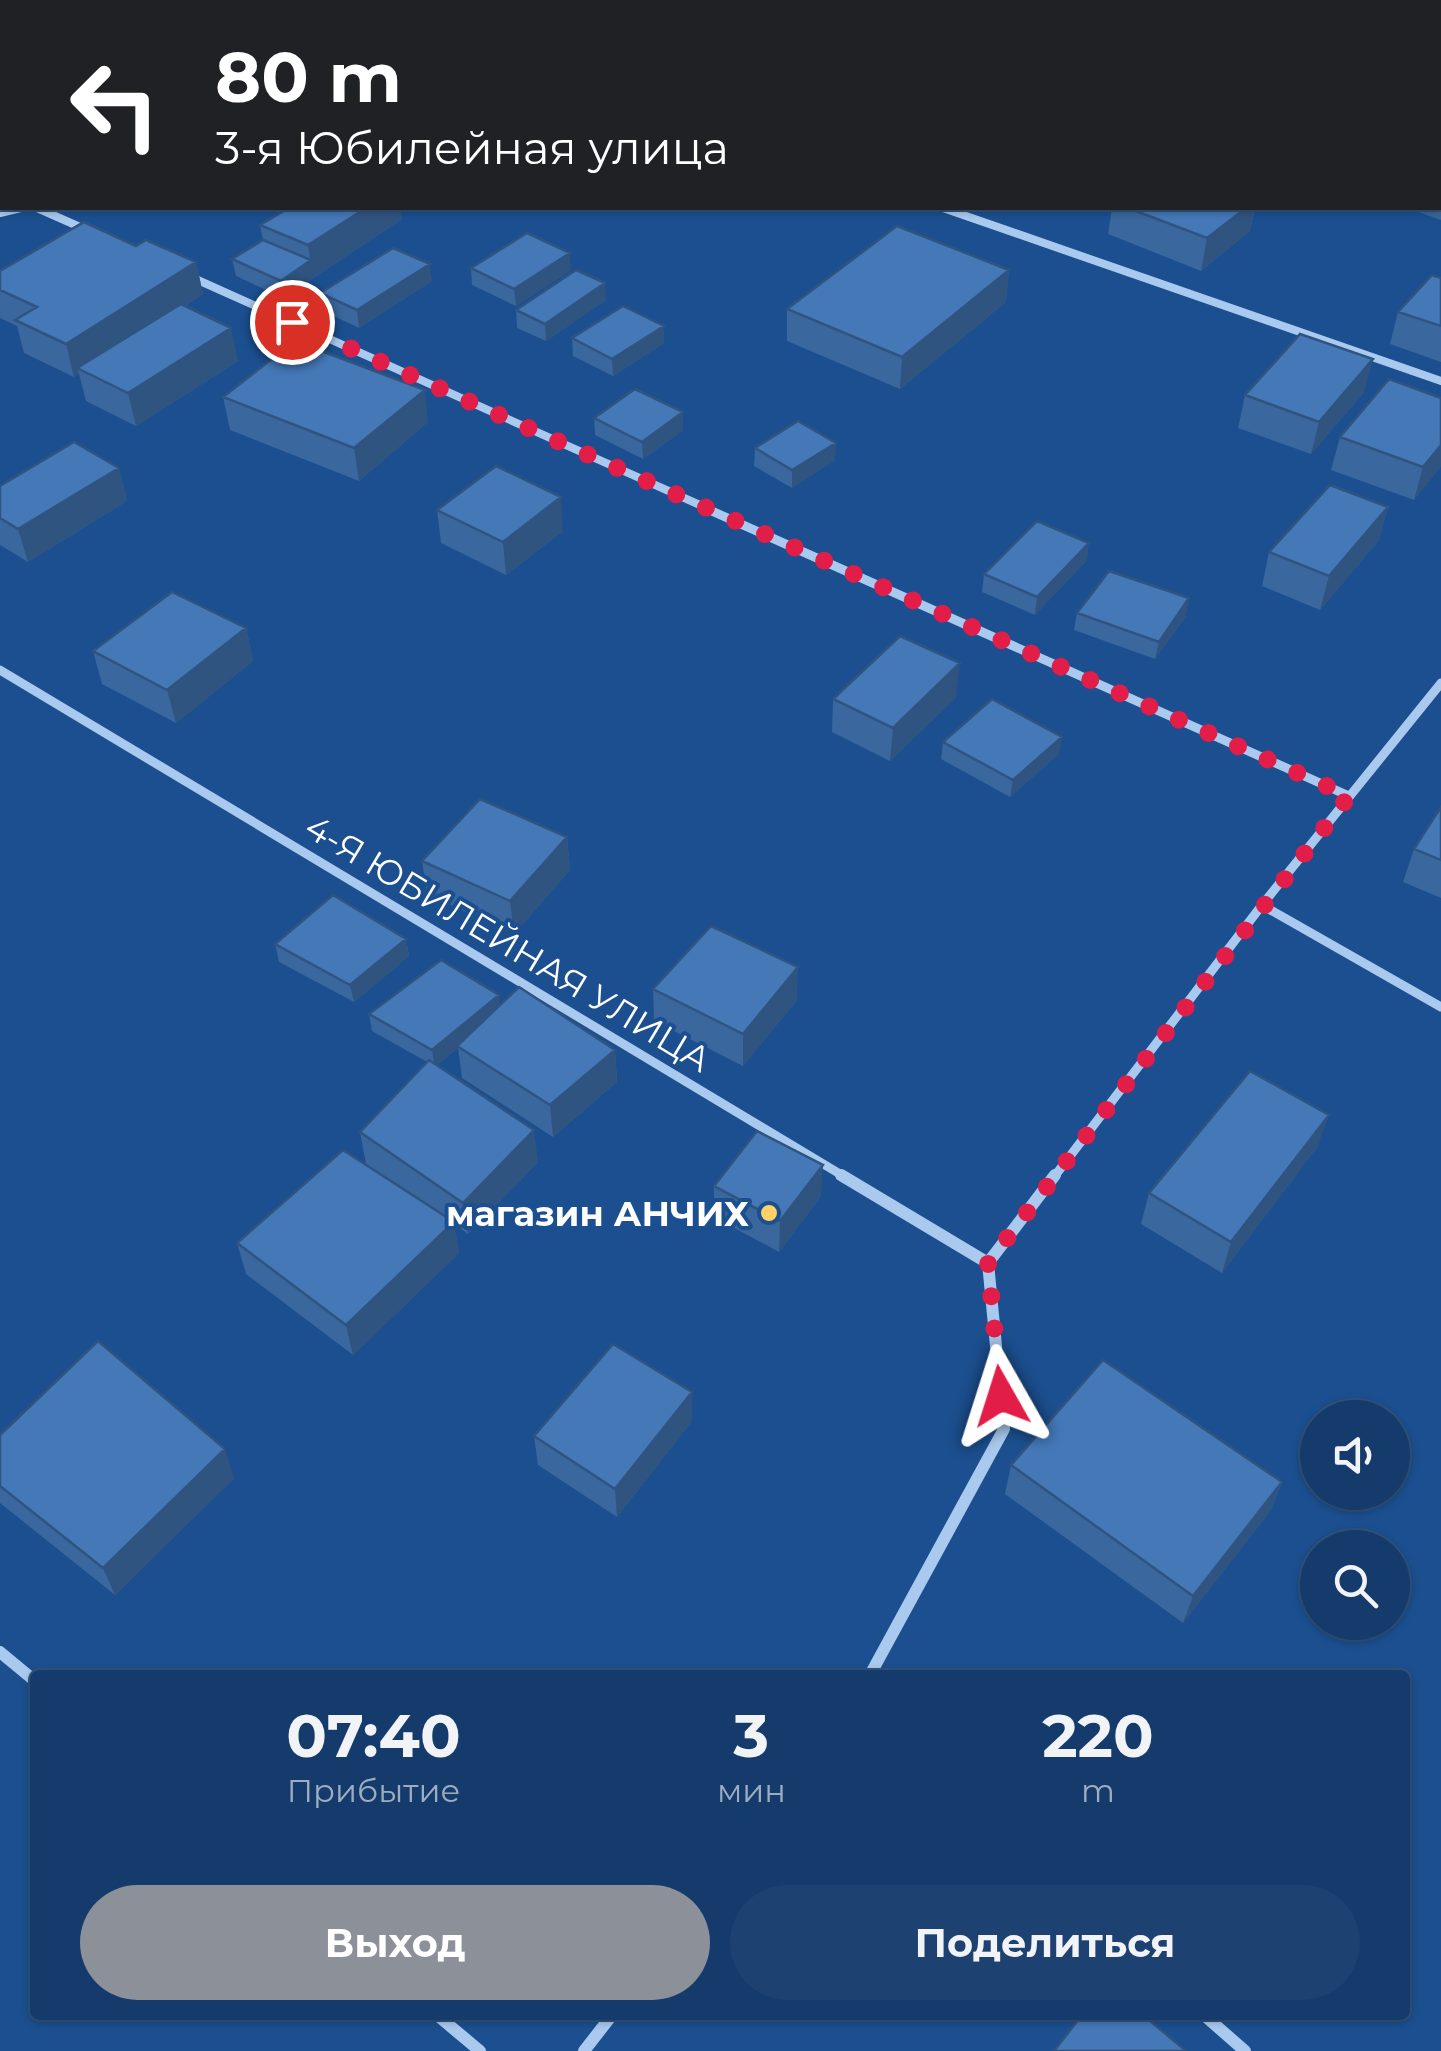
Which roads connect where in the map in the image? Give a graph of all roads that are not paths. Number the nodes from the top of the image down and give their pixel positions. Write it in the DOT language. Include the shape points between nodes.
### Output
graph roads {
  1 [pos="42,210"];
  2 [pos="949,210"];
  3 [pos="92,232"];
  4 [pos="182,273"];
  5 [pos="1441,381"];
  6 [pos="0,670"];
  7 [pos="1441,683"];
  8 [pos="1349,796"];
  9 [pos="1262,905"];
  10 [pos="1441,1007"];
  11 [pos="988,1263"];
  12 [pos="0,1652"];
  13 [pos="873,1670"];
  14 [pos="30,1677"];
  15 [pos="443,2020"];
  16 [pos="608,2020"];
  17 [pos="1210,2020"];
  18 [pos="480,2051"];
  19 [pos="584,2051"];
  20 [pos="1245,2051"];
  1 -- 3 [label="street"];
  2 -- 5 [label="street"];
  4 -- 8 [label="street"];
  6 -- 11 [label="street, 4-Я ЮБИЛЕЙНАЯ УЛИЦА"];
  7 -- 8 [label="street"];
  8 -- 9 [label="street"];
  9 -- 10 [label="street"];
  9 -- 11 [label="street"];
  11 -- 13 [label="street" via="1004,1430"];
  12 -- 14 [label="street"];
  15 -- 18 [label="street"];
  16 -- 19 [label="street"];
  17 -- 20 [label="street"];
}
